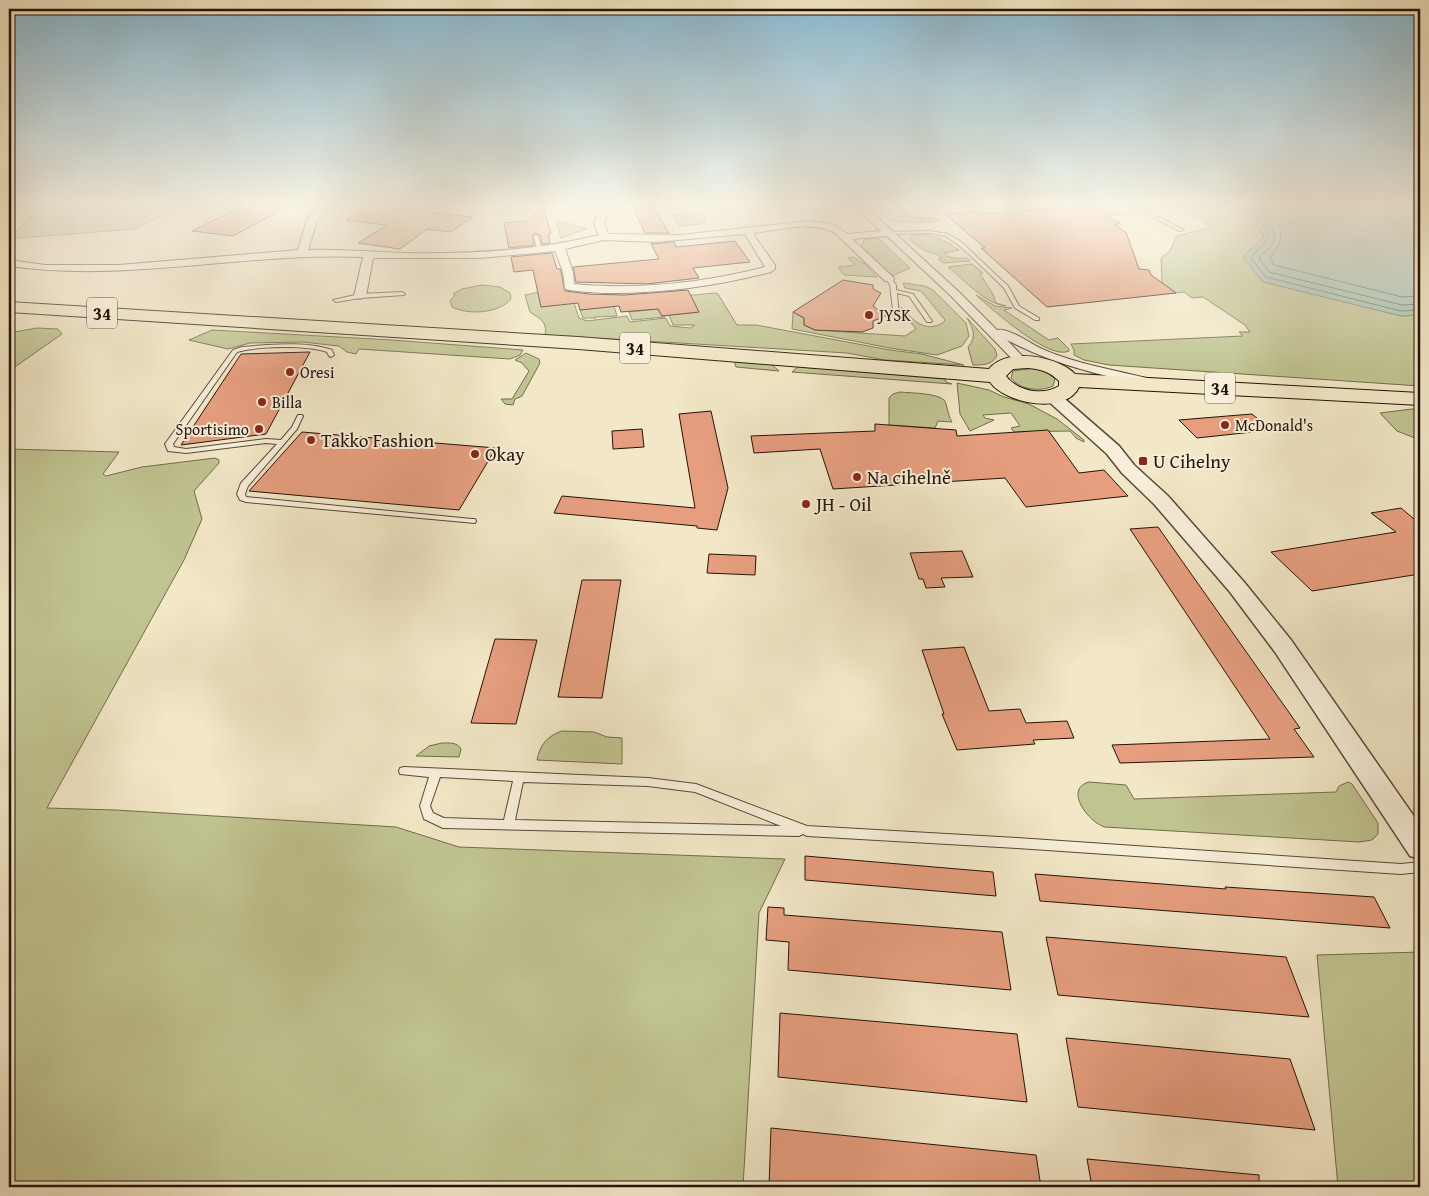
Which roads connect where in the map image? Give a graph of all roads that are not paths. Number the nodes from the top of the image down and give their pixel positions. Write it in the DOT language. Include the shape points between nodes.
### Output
graph roads {
  1 [pos="190,262"];
  2 [pos="367,262"];
  3 [pos="564,262"];
  4 [pos="768,262"];
  5 [pos="871,262"];
  6 [pos="918,262"];
  7 [pos="980,262"];
  8 [pos="9,263"];
  9 [pos="889,279"];
  10 [pos="894,291"];
  11 [pos="402,294"];
  12 [pos="360,296"];
  13 [pos="336,300"];
  14 [pos="9,307"];
  15 [pos="896,317"];
  16 [pos="1037,319"];
  17 [pos="929,321"];
  18 [pos="987,325"];
  19 [pos="331,355"];
  20 [pos="1022,362"];
  21 [pos="996,376"];
  22 [pos="1070,380"];
  23 [pos="1154,384"];
  24 [pos="1052,396"];
  25 [pos="1420,398"];
  26 [pos="300,416"];
  27 [pos="283,442"];
  28 [pos="472,521"];
  29 [pos="404,771"];
  30 [pos="436,772"];
  31 [pos="519,777"];
  32 [pos="508,825"];
  33 [pos="807,831"];
  34 [pos="1420,847"];
  35 [pos="1420,867"];
  1 -- 8 [label="street" via="111,268 51,268"];
  2 -- 12 [label="street"];
  3 -- 4 [label="street" via="569,287 642,288 694,284 765,271 770,269"];
  5 -- 9 [label="street"];
  6 -- 18 [label="street"];
  7 -- 16 [label="lane" via="1006,288 1017,307"];
  9 -- 10 [label="lane"];
  10 -- 15 [label="lane"];
  10 -- 17 [label="lane" via="911,296"];
  11 -- 12 [label="lane"];
  12 -- 13 [label="lane"];
  14 -- 21 [label="main road, 34" via="578,344"];
  18 -- 20 [label="street"];
  18 -- 23 [label="street" via="1039,352 1067,362"];
  19 -- 27 [label="lane" via="330,351 320,347 252,347 235,351 169,444 171,449 186,450"];
  20 -- 21 [label="main road" via="1003,366"];
  20 -- 22 [label="main road" via="1051,366"];
  21 -- 24 [label="main road" via="1003,386 1020,394"];
  22 -- 23 [label="main road, 34"];
  22 -- 24 [label="main road" via="1065,392"];
  23 -- 25 [label="main road, 34"];
  24 -- 34 [label="street" via="1113,450 1237,587 1283,646"];
  26 -- 27 [label="lane"];
  27 -- 28 [label="lane" via="244,486 243,498"];
  29 -- 30 [label="lane"];
  30 -- 31 [label="lane"];
  30 -- 32 [label="lane" via="424,806 428,816 443,823"];
  31 -- 32 [label="lane"];
  31 -- 33 [label="lane" via="648,782 696,788"];
  32 -- 33 [label="lane"];
  33 -- 35 [label="lane" via="1402,869"];
}
